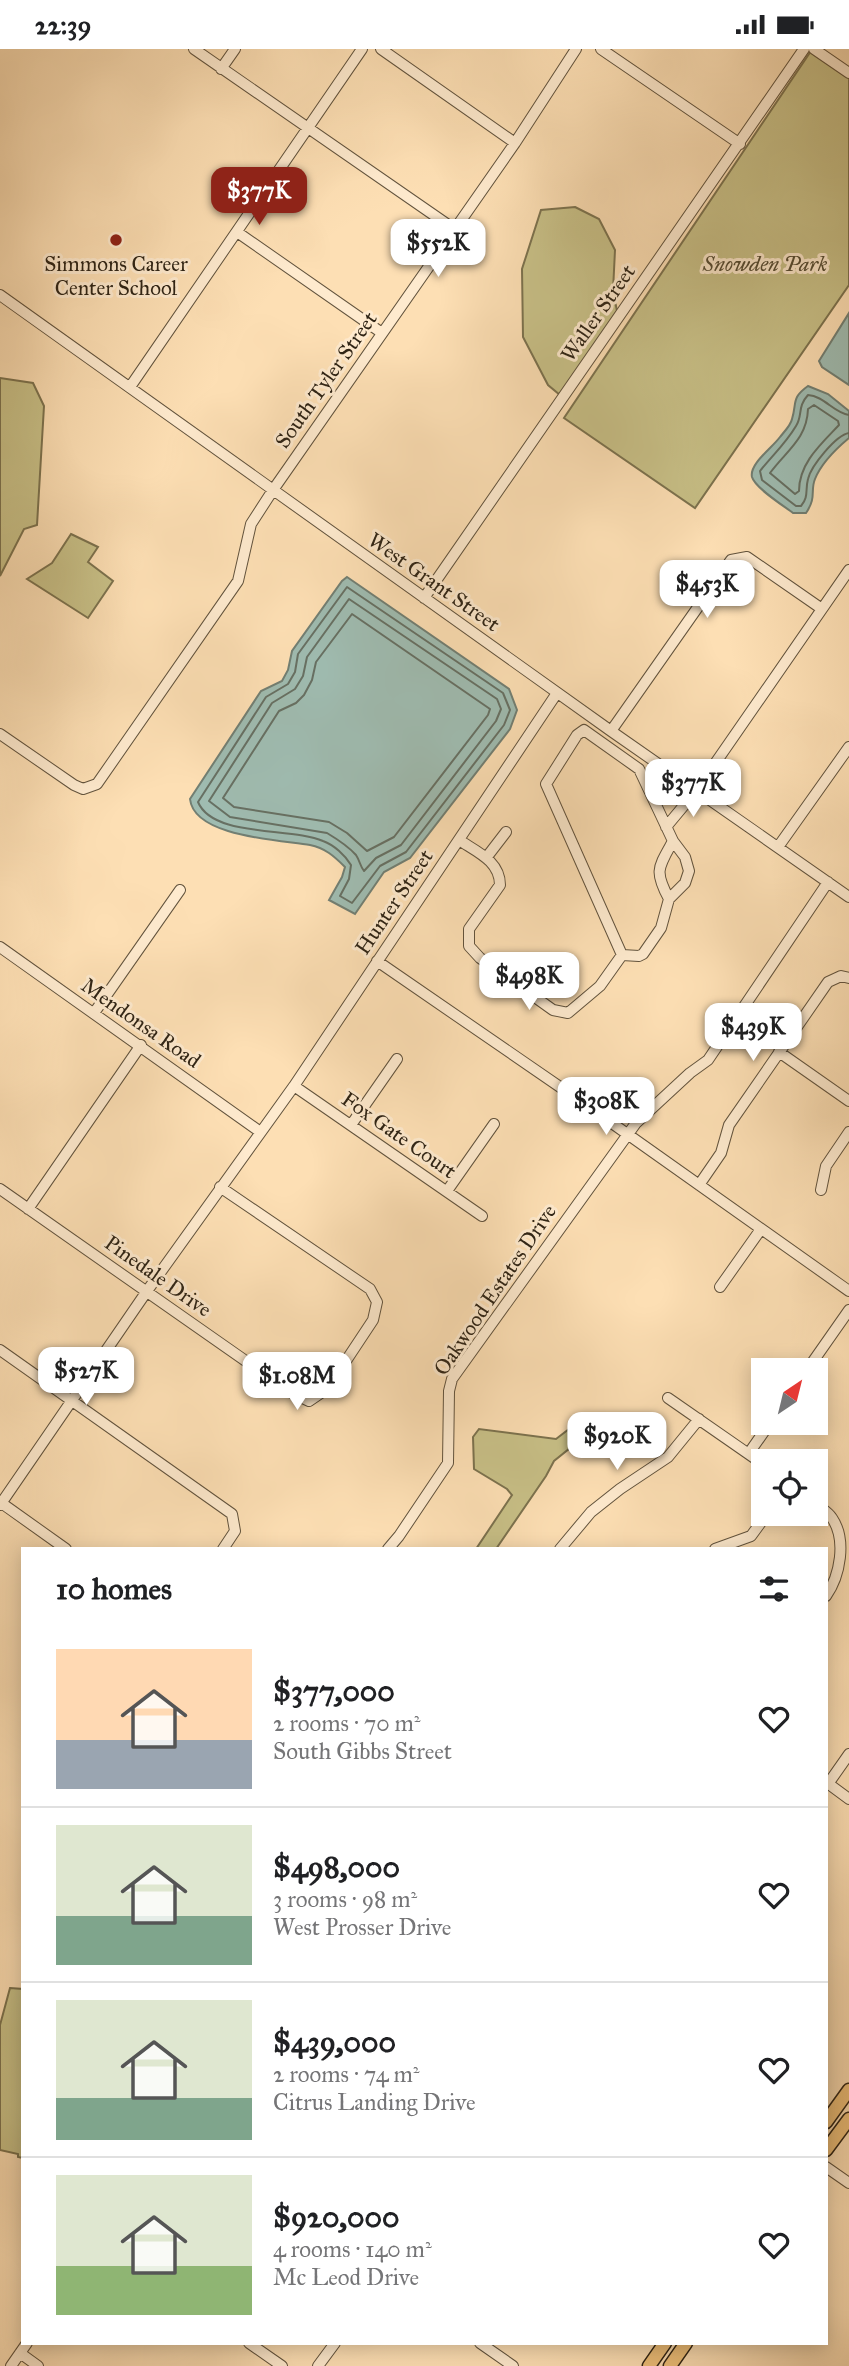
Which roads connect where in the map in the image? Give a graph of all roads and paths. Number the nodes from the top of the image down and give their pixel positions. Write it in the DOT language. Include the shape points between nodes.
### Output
graph roads {
  1 [pos="194,49"];
  2 [pos="235,49"];
  3 [pos="362,49"];
  4 [pos="381,49"];
  5 [pos="576,49"];
  6 [pos="601,49"];
  7 [pos="804,49"];
  8 [pos="814,49"];
  9 [pos="221,69"];
  10 [pos="849,73"];
  11 [pos="308,130"];
  12 [pos="515,143"];
  13 [pos="740,144"];
  14 [pos="454,229"];
  15 [pos="237,232"];
  16 [pos="0,295"];
  17 [pos="382,333"];
  18 [pos="130,387"];
  19 [pos="273,490"];
  20 [pos="849,570"];
  21 [pos="424,599"];
  22 [pos="822,609"];
  23 [pos="557,693"];
  24 [pos="611,731"];
  25 [pos="0,734"];
  26 [pos="849,747"];
  27 [pos="696,791"];
  28 [pos="666,827"];
  29 [pos="506,832"];
  30 [pos="459,840"];
  31 [pos="673,841"];
  32 [pos="778,847"];
  33 [pos="486,858"];
  34 [pos="828,883"];
  35 [pos="180,890"];
  36 [pos="849,897"];
  37 [pos="669,899"];
  38 [pos="0,947"];
  39 [pos="622,955"];
  40 [pos="377,961"];
  41 [pos="849,978"];
  42 [pos="94,1013"];
  43 [pos="141,1045"];
  44 [pos="779,1052"];
  45 [pos="397,1059"];
  46 [pos="294,1086"];
  47 [pos="849,1101"];
  48 [pos="494,1124"];
  49 [pos="351,1125"];
  50 [pos="259,1131"];
  51 [pos="849,1132"];
  52 [pos="627,1134"];
  53 [pos="699,1185"];
  54 [pos="220,1187"];
  55 [pos="0,1189"];
  56 [pos="821,1189"];
  57 [pos="447,1191"];
  58 [pos="28,1209"];
  59 [pos="482,1216"];
  60 [pos="761,1229"];
  61 [pos="720,1287"];
  62 [pos="147,1291"];
  63 [pos="849,1291"];
  64 [pos="849,1310"];
  65 [pos="0,1350"];
  66 [pos="815,1358"];
  67 [pos="668,1398"];
  68 [pos="72,1400"];
  69 [pos="699,1419"];
  70 [pos="762,1435"];
  71 [pos="749,1453"];
  72 [pos="0,1503"];
  73 [pos="828,1514"];
  74 [pos="758,1526"];
  75 [pos="63,1547"];
  76 [pos="224,1547"];
  77 [pos="389,1547"];
  78 [pos="562,1547"];
  79 [pos="721,1547"];
  80 [pos="828,1593"];
  81 [pos="849,1754"];
  82 [pos="828,1782"];
  83 [pos="828,1784"];
  84 [pos="849,1799"];
  85 [pos="849,2090"];
  86 [pos="849,2102"];
  87 [pos="828,2119"];
  88 [pos="849,2119"];
  89 [pos="828,2130"];
  90 [pos="828,2147"];
  91 [pos="828,2168"];
  92 [pos="849,2183"];
  93 [pos="26,2345"];
  94 [pos="252,2345"];
  95 [pos="334,2345"];
  96 [pos="483,2345"];
  97 [pos="664,2345"];
  98 [pos="685,2345"];
  99 [pos="17,2361"];
  100 [pos="36,2365"];
  101 [pos="282,2366"];
  102 [pos="318,2366"];
  103 [pos="513,2366"];
  104 [pos="649,2366"];
  105 [pos="670,2366"];
  1 -- 9 [label="street"];
  2 -- 9 [label="street"];
  3 -- 11 [label="street"];
  4 -- 12 [label="street"];
  5 -- 12 [label="street, South Tyler Street"];
  6 -- 13 [label="street"];
  7 -- 13 [label="street, Waller Street"];
  8 -- 10 [label="street"];
  9 -- 11 [label="street"];
  11 -- 14 [label="street"];
  11 -- 15 [label="street"];
  12 -- 14 [label="street, South Tyler Street"];
  13 -- 21 [label="street, Waller Street"];
  14 -- 17 [label="street, South Tyler Street"];
  15 -- 17 [label="street"];
  15 -- 18 [label="street"];
  16 -- 18 [label="street, West Grant Street"];
  17 -- 19 [label="street, South Tyler Street"];
  18 -- 19 [label="street, West Grant Street"];
  19 -- 21 [label="street, West Grant Street"];
  19 -- 25 [label="street, South Tyler Street" via="251,524 238,581 97,784 83,789 74,785"];
  20 -- 22 [label="street"];
  21 -- 23 [label="street, West Grant Street"];
  22 -- 24 [label="street" via="747,557 731,559"];
  22 -- 27 [label="street"];
  23 -- 24 [label="street, West Grant Street"];
  23 -- 30 [label="street, Hunter Street"];
  24 -- 27 [label="street, West Grant Street"];
  26 -- 32 [label="street"];
  27 -- 28 [label="street"];
  27 -- 32 [label="street, West Grant Street"];
  28 -- 31 [label="street"];
  28 -- 39 [label="street" via="636,765 587,731 577,734 546,782"];
  29 -- 33 [label="street"];
  30 -- 33 [label="street"];
  30 -- 40 [label="street, Hunter Street"];
  31 -- 37 [label="street" via="660,864 658,880"];
  31 -- 37 [label="street" via="689,871 685,883"];
  32 -- 34 [label="street, West Grant Street"];
  33 -- 39 [label="street" via="497,869 499,885 469,929 469,946 552,1010 568,1013 576,1009"];
  34 -- 36 [label="street, West Grant Street"];
  34 -- 52 [label="street, Oakwood Estates Drive" via="708,1060"];
  35 -- 42 [label="street"];
  37 -- 39 [label="street" via="661,928 643,954"];
  38 -- 42 [label="street, Mendonsa Road"];
  40 -- 46 [label="street, Hunter Street"];
  40 -- 52 [label="street"];
  41 -- 44 [label="street" via="828,982"];
  42 -- 43 [label="street, Mendonsa Road"];
  43 -- 50 [label="street, Mendonsa Road"];
  43 -- 58 [label="street"];
  44 -- 47 [label="street"];
  44 -- 53 [label="street" via="729,1125 721,1153"];
  45 -- 49 [label="street"];
  46 -- 49 [label="street, Fox Gate Court"];
  46 -- 50 [label="street, Hunter Street"];
  48 -- 57 [label="street"];
  49 -- 57 [label="street, Fox Gate Court"];
  50 -- 54 [label="street, Hunter Street"];
  51 -- 56 [label="street" via="826,1166"];
  52 -- 53 [label="street"];
  52 -- 77 [label="street, Oakwood Estates Drive" via="452,1379 448,1462"];
  53 -- 60 [label="street"];
  54 -- 62 [label="street, Hunter Street"];
  54 -- 62 [label="street, Pinedale Drive" via="370,1289 377,1302 373,1320 328,1388 309,1401 289,1392"];
  55 -- 58 [label="street, Pinedale Drive"];
  57 -- 59 [label="street, Fox Gate Court"];
  58 -- 62 [label="street, Pinedale Drive"];
  60 -- 61 [label="street"];
  60 -- 63 [label="street"];
  62 -- 68 [label="street"];
  64 -- 66 [label="street"];
  65 -- 68 [label="street"];
  67 -- 69 [label="street"];
  68 -- 72 [label="street"];
  68 -- 76 [label="street" via="232,1514 235,1531"];
  69 -- 71 [label="street"];
  69 -- 78 [label="street" via="668,1457 590,1513"];
  70 -- 71 [label="street"];
  72 -- 75 [label="street"];
  73 -- 80 [label="street" via="839,1531 841,1549"];
  74 -- 79 [label="street" via="751,1536"];
  81 -- 82 [label="street"];
  83 -- 84 [label="street"];
  85 -- 87 [label="main road"];
  86 -- 89 [label="main road"];
  88 -- 90 [label="main road"];
  91 -- 92 [label="street"];
  93 -- 99 [label="street"];
  94 -- 101 [label="street"];
  95 -- 102 [label="street"];
  96 -- 103 [label="street"];
  97 -- 104 [label="main road"];
  98 -- 105 [label="main road"];
  99 -- 100 [label="street"];
}
